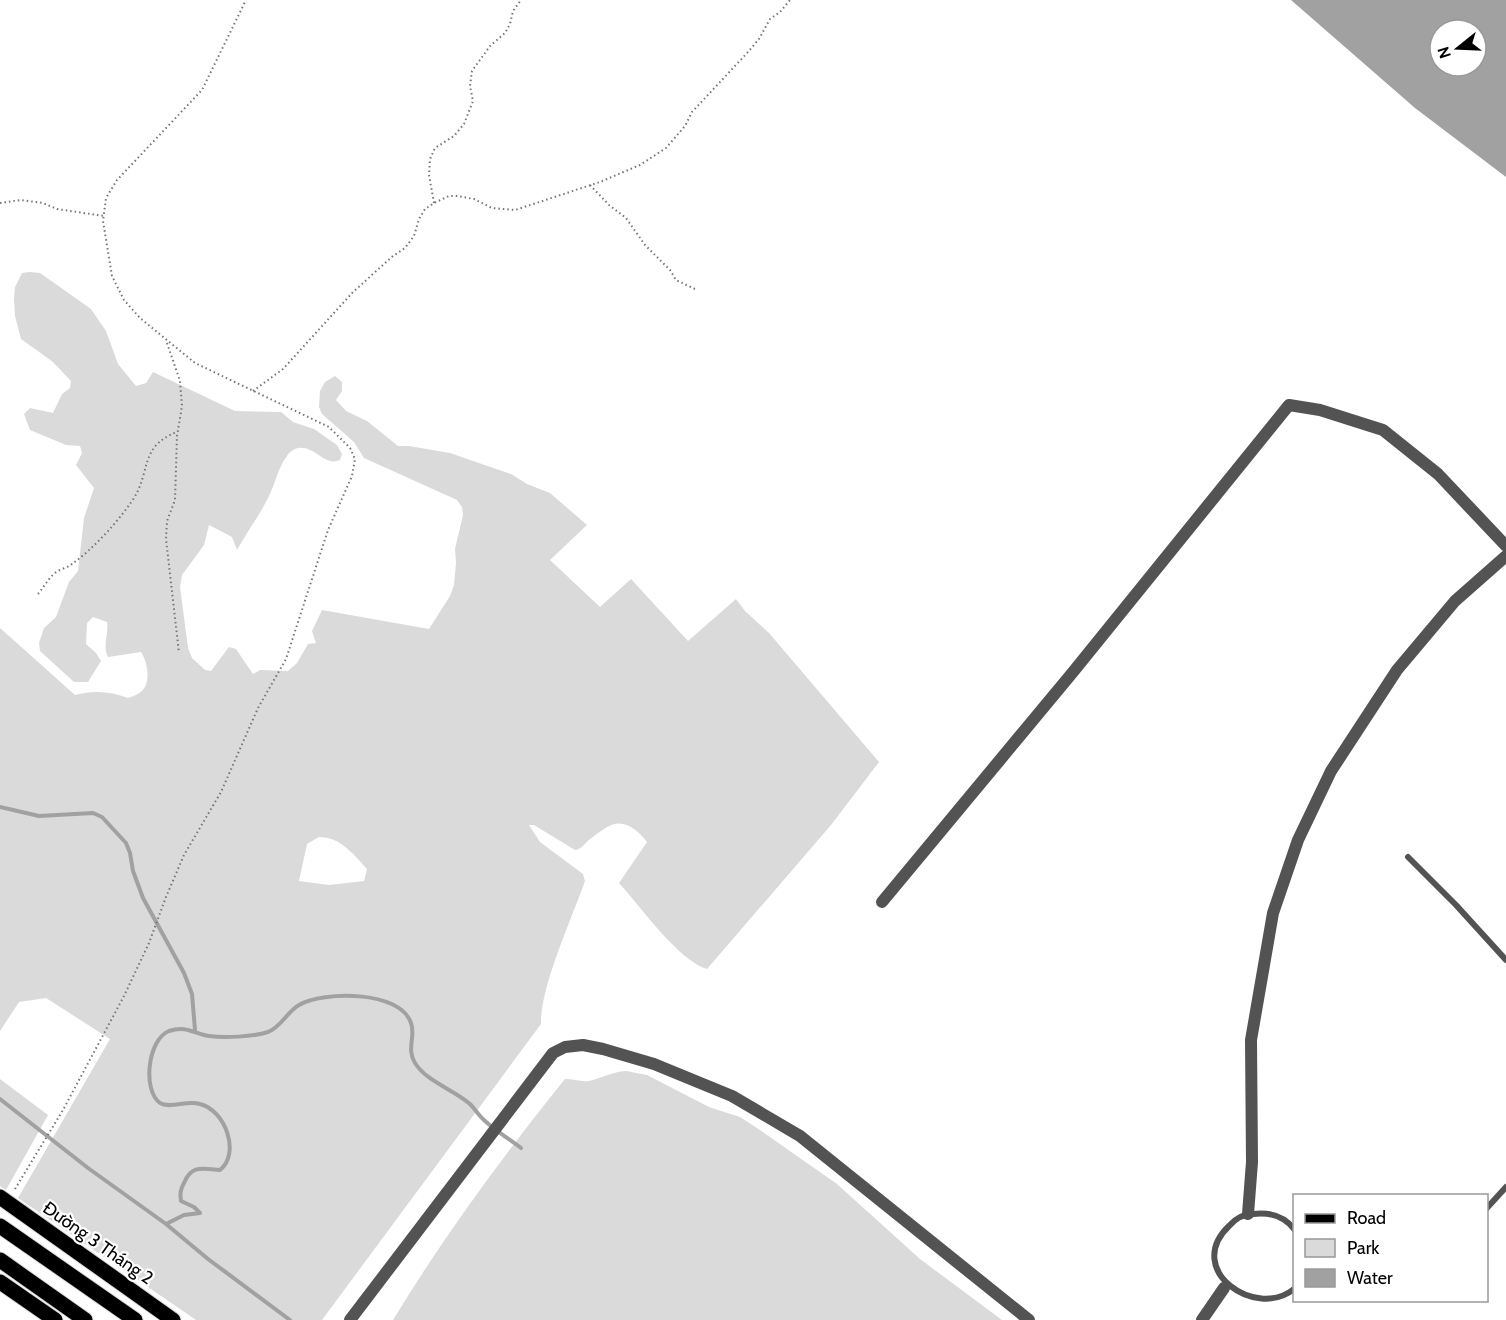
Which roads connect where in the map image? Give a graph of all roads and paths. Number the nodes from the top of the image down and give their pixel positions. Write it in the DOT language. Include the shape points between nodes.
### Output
graph roads {
  1 [pos="246,0"];
  2 [pos="521,0"];
  3 [pos="790,0"];
  4 [pos="590,185"];
  5 [pos="0,203"];
  6 [pos="434,203"];
  7 [pos="104,216"];
  8 [pos="697,290"];
  9 [pos="167,342"];
  10 [pos="253,391"];
  11 [pos="177,432"];
  12 [pos="1506,546"];
  13 [pos="1506,556"];
  14 [pos="38,594"];
  15 [pos="179,653"];
  16 [pos="1408,857"];
  17 [pos="882,902"];
  18 [pos="1506,960"];
  19 [pos="1506,1187"];
  20 [pos="3,1199"];
  21 [pos="1488,1207"];
  22 [pos="1248,1214"];
  23 [pos="0,1226"];
  24 [pos="1293,1228"];
  25 [pos="0,1260"];
  26 [pos="0,1282"];
  27 [pos="1224,1288"];
  28 [pos="1293,1290"];
  29 [pos="55,1320"];
  30 [pos="85,1320"];
  31 [pos="135,1320"];
  32 [pos="172,1320"];
  33 [pos="350,1320"];
  34 [pos="1029,1320"];
  35 [pos="1202,1320"];
  1 -- 7 [label="path" via="202,90 117,180 106,198"];
  2 -- 6 [label="path" via="504,33 472,71 473,101 464,124 435,148 430,159"];
  3 -- 4 [label="path" via="692,112 666,148 640,165"];
  4 -- 6 [label="path" via="515,210 492,208 457,196"];
  4 -- 8 [label="path" via="626,218 676,280"];
  5 -- 7 [label="path" via="21,200"];
  6 -- 10 [label="path" via="425,209 405,248 353,292 283,369"];
  7 -- 9 [label="path" via="112,276 124,300"];
  9 -- 10 [label="path" via="195,363"];
  9 -- 11 [label="path" via="182,392"];
  10 -- 20 [label="path" via="329,427 350,448 355,459 352,476 328,530 286,659 258,708 221,792 184,855 124,996 63,1110"];
  11 -- 14 [label="path" via="156,444 140,488 118,520 71,565 50,578"];
  11 -- 15 [label="path" via="175,500 166,538"];
  12 -- 17 [label="street" via="1438,474 1383,430 1320,410 1288,405"];
  13 -- 22 [label="street" via="1455,602 1397,670 1330,771 1298,840 1273,913 1251,1040 1252,1162"];
  16 -- 18 [label="lane"];
  19 -- 21 [label="lane"];
  20 -- 32 [label="main road, Đường 3 Tháng 2"];
  22 -- 24 [label="lane" via="1278,1216"];
  22 -- 27 [label="lane" via="1234,1220 1216,1245 1214,1260"];
  23 -- 31 [label="main road"];
  25 -- 30 [label="main road"];
  26 -- 29 [label="main road"];
  27 -- 28 [label="lane" via="1250,1304 1265,1305 1280,1301"];
  27 -- 35 [label="street"];
  33 -- 34 [label="street" via="553,1053 583,1044 654,1064 722,1092 800,1136"];
}
